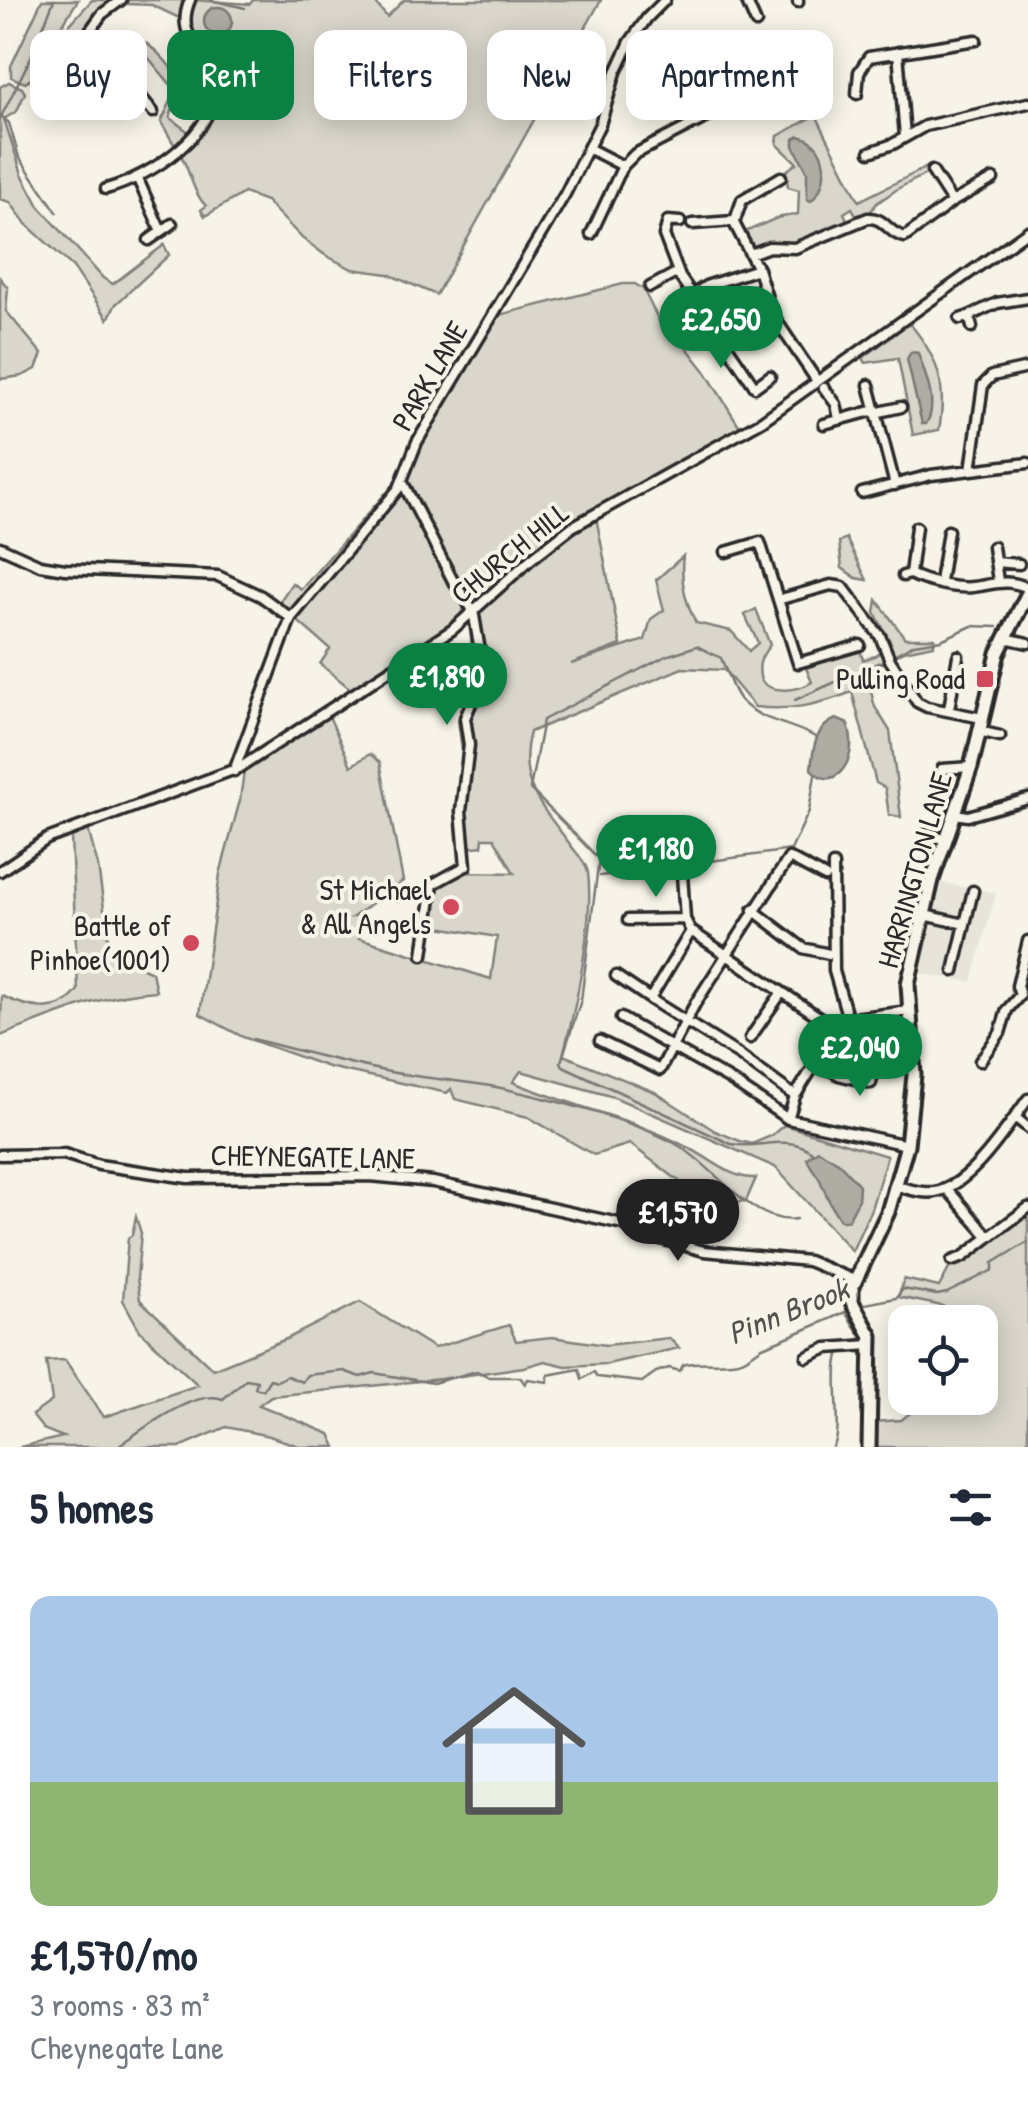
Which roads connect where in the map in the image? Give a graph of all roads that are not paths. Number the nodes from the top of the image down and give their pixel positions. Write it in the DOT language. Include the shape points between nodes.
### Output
graph roads {
  1 [pos="121,0"];
  2 [pos="190,0"];
  3 [pos="665,0"];
  4 [pos="746,0"];
  5 [pos="756,24"];
  6 [pos="90,30"];
  7 [pos="976,40"];
  8 [pos="898,52"];
  9 [pos="858,94"];
  10 [pos="1028,104"];
  11 [pos="147,106"];
  12 [pos="153,112"];
  13 [pos="701,120"];
  14 [pos="905,136"];
  15 [pos="588,148"];
  16 [pos="870,152"];
  17 [pos="623,166"];
  18 [pos="932,171"];
  19 [pos="781,176"];
  20 [pos="137,177"];
  21 [pos="993,180"];
  22 [pos="106,190"];
  23 [pos="952,202"];
  24 [pos="680,222"];
  25 [pos="734,222"];
  26 [pos="172,224"];
  27 [pos="692,224"];
  28 [pos="160,231"];
  29 [pos="1028,231"];
  30 [pos="591,234"];
  31 [pos="148,240"];
  32 [pos="750,254"];
  33 [pos="758,269"];
  34 [pos="678,272"];
  35 [pos="650,287"];
  36 [pos="694,294"];
  37 [pos="1028,298"];
  38 [pos="972,326"];
  39 [pos="1028,368"];
  40 [pos="770,376"];
  41 [pos="820,384"];
  42 [pos="870,386"];
  43 [pos="755,387"];
  44 [pos="744,395"];
  45 [pos="901,407"];
  46 [pos="875,412"];
  47 [pos="839,420"];
  48 [pos="824,424"];
  49 [pos="1028,463"];
  50 [pos="971,470"];
  51 [pos="402,481"];
  52 [pos="895,484"];
  53 [pos="862,493"];
  54 [pos="916,528"];
  55 [pos="948,531"];
  56 [pos="0,547"];
  57 [pos="993,547"];
  58 [pos="726,552"];
  59 [pos="946,557"];
  60 [pos="958,558"];
  61 [pos="995,562"];
  62 [pos="1019,564"];
  63 [pos="998,581"];
  64 [pos="940,582"];
  65 [pos="1028,590"];
  66 [pos="781,599"];
  67 [pos="473,610"];
  68 [pos="291,618"];
  69 [pos="1005,638"];
  70 [pos="1028,643"];
  71 [pos="860,644"];
  72 [pos="958,656"];
  73 [pos="949,709"];
  74 [pos="980,725"];
  75 [pos="1000,736"];
  76 [pos="971,766"];
  77 [pos="234,770"];
  78 [pos="942,770"];
  79 [pos="1028,799"];
  80 [pos="955,814"];
  81 [pos="925,835"];
  82 [pos="945,839"];
  83 [pos="833,866"];
  84 [pos="0,871"];
  85 [pos="682,874"];
  86 [pos="825,877"];
  87 [pos="973,890"];
  88 [pos="753,910"];
  89 [pos="924,915"];
  90 [pos="685,918"];
  91 [pos="628,920"];
  92 [pos="965,924"];
  93 [pos="691,930"];
  94 [pos="1028,941"];
  95 [pos="829,954"];
  96 [pos="423,955"];
  97 [pos="726,955"];
  98 [pos="954,972"];
  99 [pos="616,976"];
  100 [pos="782,992"];
  101 [pos="646,997"];
  102 [pos="1024,997"];
  103 [pos="908,1011"];
  104 [pos="621,1018"];
  105 [pos="848,1019"];
  106 [pos="684,1024"];
  107 [pos="836,1029"];
  108 [pos="750,1038"];
  109 [pos="600,1041"];
  110 [pos="673,1046"];
  111 [pos="816,1060"];
  112 [pos="876,1060"];
  113 [pos="980,1060"];
  114 [pos="795,1096"];
  115 [pos="1028,1099"];
  116 [pos="1015,1117"];
  117 [pos="788,1119"];
  118 [pos="1028,1128"];
  119 [pos="906,1145"];
  120 [pos="0,1156"];
  121 [pos="896,1186"];
  122 [pos="946,1190"];
  123 [pos="1028,1208"];
  124 [pos="989,1237"];
  125 [pos="952,1260"];
  126 [pos="854,1280"];
  127 [pos="872,1345"];
  128 [pos="808,1357"];
  129 [pos="869,1447"];
  1 -- 6 [label="street"];
  2 -- 20 [label="street" via="184,27 212,77 211,106 191,140"];
  3 -- 15 [label="street, PARK LANE" via="630,42"];
  4 -- 5 [label="street"];
  7 -- 8 [label="street"];
  8 -- 9 [label="street" via="863,62"];
  8 -- 14 [label="street"];
  10 -- 14 [label="street"];
  11 -- 12 [label="street"];
  13 -- 17 [label="street"];
  14 -- 16 [label="street"];
  15 -- 17 [label="street"];
  15 -- 51 [label="street, PARK LANE" via="417,442"];
  17 -- 30 [label="street"];
  18 -- 23 [label="street"];
  19 -- 25 [label="street" via="742,200"];
  20 -- 22 [label="street"];
  20 -- 28 [label="street"];
  21 -- 23 [label="street"];
  23 -- 32 [label="street" via="904,237 868,218 795,248"];
  24 -- 34 [label="street" via="668,222 664,235"];
  25 -- 27 [label="street"];
  25 -- 32 [label="street"];
  26 -- 28 [label="street"];
  28 -- 31 [label="street"];
  29 -- 41 [label="street, CHURCH HILL"];
  32 -- 33 [label="street"];
  33 -- 36 [label="street"];
  33 -- 41 [label="street" via="772,314"];
  34 -- 35 [label="street"];
  34 -- 36 [label="street"];
  36 -- 43 [label="street"];
  37 -- 38 [label="street" via="965,317"];
  39 -- 50 [label="street" via="992,376 983,385"];
  40 -- 43 [label="street"];
  41 -- 47 [label="street"];
  41 -- 67 [label="street, CHURCH HILL" via="572,527"];
  42 -- 46 [label="street"];
  43 -- 44 [label="street"];
  45 -- 46 [label="street"];
  46 -- 47 [label="street"];
  46 -- 52 [label="street"];
  47 -- 48 [label="street"];
  49 -- 50 [label="street"];
  50 -- 52 [label="street"];
  51 -- 67 [label="street"];
  51 -- 68 [label="street, PARK LANE"];
  52 -- 53 [label="street"];
  54 -- 64 [label="street" via="907,575"];
  55 -- 59 [label="street"];
  56 -- 68 [label="street" via="66,570 218,576"];
  57 -- 61 [label="street"];
  58 -- 66 [label="street" via="760,542"];
  59 -- 60 [label="street"];
  59 -- 64 [label="street"];
  61 -- 62 [label="street"];
  61 -- 63 [label="street"];
  63 -- 64 [label="street" via="971,587"];
  63 -- 65 [label="street"];
  65 -- 69 [label="street, HARRINGTON LANE"];
  66 -- 71 [label="street" via="798,662"];
  66 -- 73 [label="street" via="843,587 880,636 912,697"];
  67 -- 77 [label="street, CHURCH HILL" via="422,651"];
  67 -- 96 [label="street" via="481,680 466,718 460,811 466,866 433,884"];
  68 -- 77 [label="street, PARK LANE"];
  69 -- 70 [label="street"];
  69 -- 74 [label="street, HARRINGTON LANE"];
  72 -- 73 [label="street"];
  73 -- 74 [label="street"];
  74 -- 75 [label="street"];
  74 -- 76 [label="street, HARRINGTON LANE"];
  76 -- 78 [label="street"];
  76 -- 80 [label="street, HARRINGTON LANE"];
  77 -- 84 [label="street, CHURCH HILL" via="47,839"];
  79 -- 80 [label="street"];
  80 -- 82 [label="street, HARRINGTON LANE"];
  81 -- 82 [label="street"];
  82 -- 89 [label="street, HARRINGTON LANE"];
  83 -- 105 [label="street" via="834,970"];
  85 -- 90 [label="street"];
  86 -- 88 [label="street" via="789,858"];
  87 -- 92 [label="street"];
  88 -- 95 [label="street" via="803,948"];
  88 -- 97 [label="street"];
  89 -- 92 [label="street"];
  89 -- 103 [label="street, HARRINGTON LANE"];
  90 -- 91 [label="street"];
  90 -- 93 [label="street"];
  92 -- 98 [label="street"];
  93 -- 97 [label="street"];
  93 -- 101 [label="street"];
  94 -- 102 [label="street" via="1017,986"];
  97 -- 100 [label="street"];
  97 -- 106 [label="street"];
  99 -- 101 [label="street"];
  100 -- 107 [label="street"];
  100 -- 108 [label="street"];
  101 -- 106 [label="street"];
  102 -- 113 [label="street" via="1007,1010"];
  103 -- 105 [label="street"];
  103 -- 119 [label="street, HARRINGTON LANE" via="914,1075"];
  104 -- 110 [label="street"];
  105 -- 107 [label="street"];
  106 -- 110 [label="street"];
  106 -- 114 [label="street"];
  107 -- 111 [label="street"];
  109 -- 110 [label="street" via="660,1070"];
  110 -- 117 [label="street"];
  111 -- 112 [label="street" via="839,1076 871,1083"];
  111 -- 114 [label="street"];
  114 -- 117 [label="street"];
  115 -- 116 [label="street"];
  116 -- 118 [label="street"];
  116 -- 122 [label="street" via="970,1172"];
  117 -- 119 [label="street"];
  119 -- 121 [label="street, HARRINGTON LANE"];
  120 -- 126 [label="street, CHEYNEGATE LANE" via="50,1153 188,1178 432,1182 623,1224 704,1251 808,1261"];
  121 -- 122 [label="street"];
  121 -- 126 [label="street, HARRINGTON LANE"];
  122 -- 124 [label="street"];
  123 -- 124 [label="street"];
  124 -- 125 [label="street"];
  126 -- 127 [label="street" via="851,1296"];
  127 -- 128 [label="street"];
  127 -- 129 [label="street"];
}
